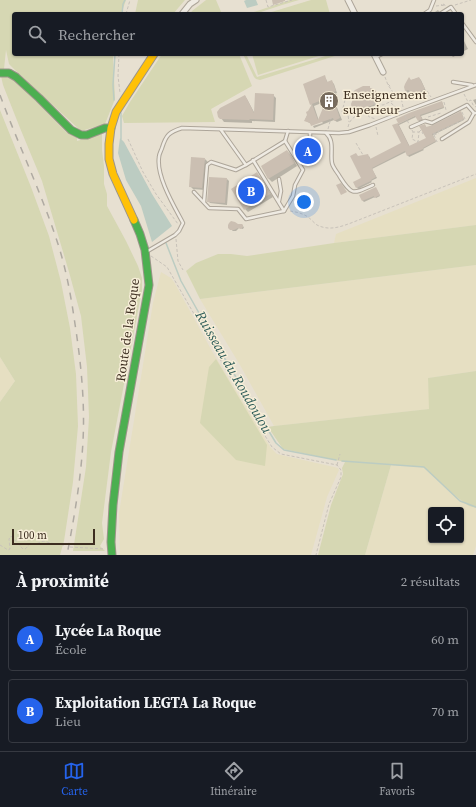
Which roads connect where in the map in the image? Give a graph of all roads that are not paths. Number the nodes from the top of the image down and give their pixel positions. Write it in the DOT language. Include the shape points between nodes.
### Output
graph roads {
  1 [pos="196,0"];
  2 [pos="348,0"];
  3 [pos="434,0"];
  4 [pos="184,12"];
  5 [pos="354,12"];
  6 [pos="427,12"];
  7 [pos="443,12"];
  8 [pos="455,12"];
  9 [pos="464,26"];
  10 [pos="476,42"];
  11 [pos="153,56"];
  12 [pos="375,56"];
  13 [pos="383,72"];
  14 [pos="0,73"];
  15 [pos="453,82"];
  16 [pos="474,85"];
  17 [pos="475,113"];
  18 [pos="411,127"];
  19 [pos="111,128"];
  20 [pos="220,129"];
  21 [pos="288,132"];
  22 [pos="310,133"];
  23 [pos="326,133"];
  24 [pos="442,139"];
  25 [pos="285,141"];
  26 [pos="319,154"];
  27 [pos="254,160"];
  28 [pos="246,164"];
  29 [pos="279,179"];
  30 [pos="373,185"];
  31 [pos="194,192"];
  32 [pos="204,202"];
  33 [pos="278,202"];
  34 [pos="284,211"];
  35 [pos="145,253"];
  36 [pos="112,552"];
  1 -- 4 [label="street"];
  2 -- 5 [label="street"];
  3 -- 6 [label="lane"];
  7 -- 8 [label="lane" via="451,7"];
  9 -- 10 [label="lane"];
  11 -- 19 [label="street, Route de la Roque" via="116,112"];
  12 -- 13 [label="street"];
  14 -- 19 [label="street" via="9,73 16,77 71,130 81,135"];
  15 -- 16 [label="lane"];
  16 -- 23 [label="lane" via="380,122 349,132"];
  17 -- 18 [label="lane" via="467,105 432,123 425,121"];
  17 -- 24 [label="lane" via="469,122"];
  19 -- 35 [label="street, Route de la Roque" via="109,159 113,174 140,234"];
  20 -- 21 [label="lane"];
  20 -- 28 [label="lane"];
  20 -- 35 [label="lane" via="182,128 165,138 159,157 160,172 183,224 175,235"];
  21 -- 22 [label="lane"];
  21 -- 25 [label="lane"];
  22 -- 23 [label="lane"];
  22 -- 26 [label="lane"];
  23 -- 30 [label="lane" via="330,137 332,164 347,188 357,192"];
  25 -- 27 [label="lane"];
  25 -- 34 [label="lane" via="303,170"];
  27 -- 28 [label="lane"];
  27 -- 33 [label="lane"];
  28 -- 32 [label="lane" via="236,170 212,162 207,165"];
  29 -- 33 [label="lane" via="281,191"];
  31 -- 32 [label="lane"];
  32 -- 34 [label="lane" via="209,208 238,209 246,219"];
  33 -- 34 [label="lane"];
  35 -- 36 [label="street, Route de la Roque" via="149,285 119,452 113,505"];
}
